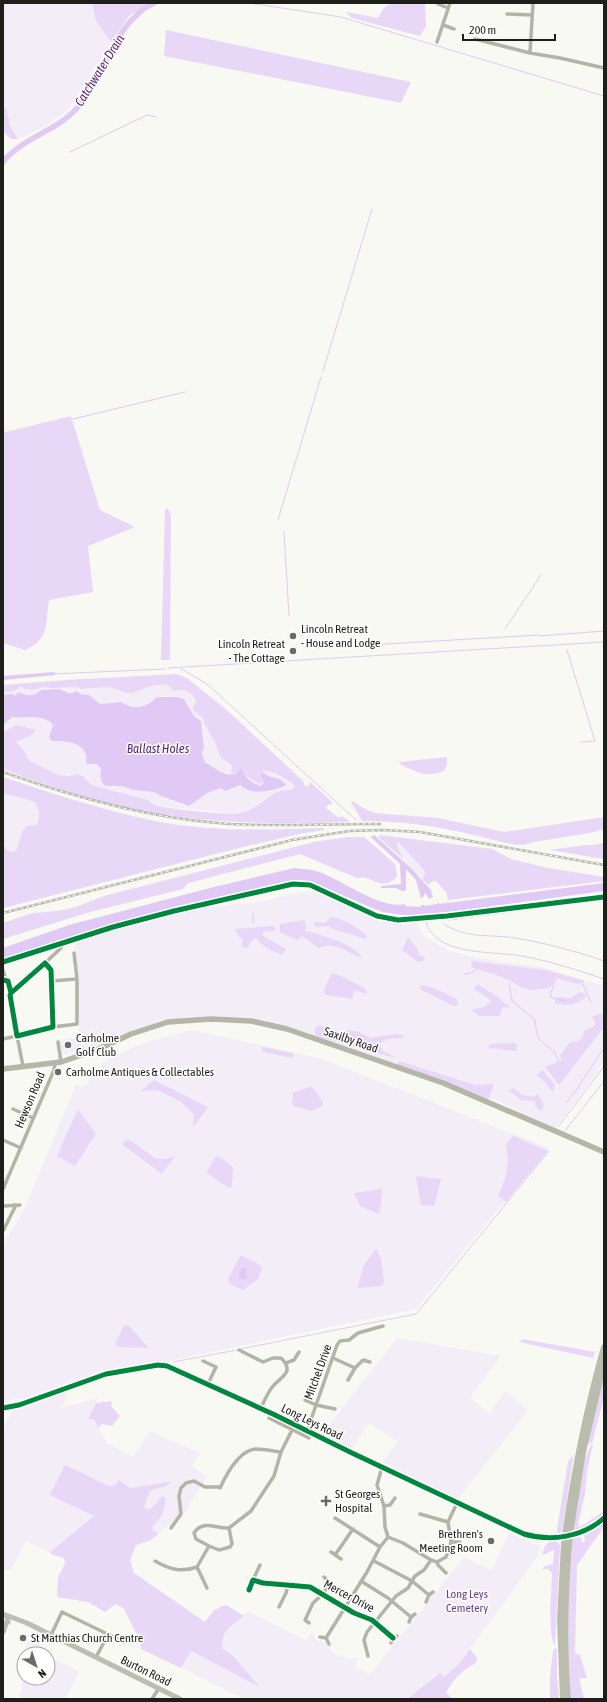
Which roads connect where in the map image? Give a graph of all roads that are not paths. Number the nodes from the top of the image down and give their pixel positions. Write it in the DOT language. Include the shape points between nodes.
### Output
graph roads {
  1 [pos="450,3"];
  2 [pos="533,3"];
  3 [pos="438,4"];
  4 [pos="448,8"];
  5 [pos="508,14"];
  6 [pos="532,15"];
  7 [pos="443,25"];
  8 [pos="454,29"];
  9 [pos="475,38"];
  10 [pos="481,40"];
  11 [pos="437,42"];
  12 [pos="480,46"];
  13 [pos="530,53"];
  14 [pos="604,68"];
  15 [pos="61,948"];
  16 [pos="74,953"];
  17 [pos="44,963"];
  18 [pos="4,971"];
  19 [pos="77,979"];
  20 [pos="4,980"];
  21 [pos="51,981"];
  22 [pos="11,993"];
  23 [pos="53,1027"];
  24 [pos="17,1036"];
  25 [pos="3,1040"];
  26 [pos="58,1042"];
  27 [pos="61,1062"];
  28 [pos="55,1063"];
  29 [pos="23,1066"];
  30 [pos="3,1069"];
  31 [pos="13,1109"];
  32 [pos="33,1118"];
  33 [pos="3,1140"];
  34 [pos="21,1148"];
  35 [pos="604,1152"];
  36 [pos="3,1176"];
  37 [pos="8,1178"];
  38 [pos="3,1190"];
  39 [pos="14,1204"];
  40 [pos="20,1205"];
  41 [pos="3,1206"];
  42 [pos="3,1230"];
  43 [pos="383,1326"];
  44 [pos="604,1347"];
  45 [pos="239,1350"];
  46 [pos="299,1352"];
  47 [pos="333,1358"];
  48 [pos="203,1361"];
  49 [pos="370,1362"];
  50 [pos="286,1363"];
  51 [pos="604,1364"];
  52 [pos="355,1368"];
  53 [pos="348,1380"];
  54 [pos="208,1384"];
  55 [pos="305,1400"];
  56 [pos="316,1405"];
  57 [pos="3,1408"];
  58 [pos="261,1408"];
  59 [pos="334,1409"];
  60 [pos="269,1418"];
  61 [pos="294,1427"];
  62 [pos="307,1431"];
  63 [pos="309,1438"];
  64 [pos="281,1452"];
  65 [pos="382,1467"];
  66 [pos="396,1498"];
  67 [pos="457,1503"];
  68 [pos="384,1506"];
  69 [pos="420,1514"];
  70 [pos="335,1518"];
  71 [pos="604,1518"];
  72 [pos="448,1522"];
  73 [pos="171,1528"];
  74 [pos="229,1528"];
  75 [pos="568,1528"];
  76 [pos="353,1529"];
  77 [pos="388,1537"];
  78 [pos="451,1542"];
  79 [pos="460,1542"];
  80 [pos="567,1545"];
  81 [pos="209,1546"];
  82 [pos="380,1547"];
  83 [pos="331,1552"];
  84 [pos="335,1555"];
  85 [pos="341,1559"];
  86 [pos="431,1560"];
  87 [pos="155,1561"];
  88 [pos="374,1561"];
  89 [pos="437,1562"];
  90 [pos="260,1565"];
  91 [pos="197,1567"];
  92 [pos="446,1573"];
  93 [pos="324,1577"];
  94 [pos="253,1580"];
  95 [pos="361,1581"];
  96 [pos="412,1581"];
  97 [pos="288,1585"];
  98 [pos="207,1588"];
  99 [pos="249,1590"];
  100 [pos="434,1592"];
  101 [pos="323,1594"];
  102 [pos="429,1595"];
  103 [pos="392,1601"];
  104 [pos="426,1602"];
  105 [pos="279,1607"];
  106 [pos="345,1608"];
  107 [pos="3,1610"];
  108 [pos="415,1614"];
  109 [pos="6,1615"];
  110 [pos="411,1617"];
  111 [pos="16,1620"];
  112 [pos="375,1622"];
  113 [pos="409,1622"];
  114 [pos="6,1624"];
  115 [pos="309,1624"];
  116 [pos="3,1632"];
  117 [pos="51,1635"];
  118 [pos="108,1635"];
  119 [pos="397,1636"];
  120 [pos="320,1637"];
  121 [pos="326,1638"];
  122 [pos="393,1638"];
  123 [pos="124,1642"];
  124 [pos="391,1643"];
  125 [pos="329,1644"];
  126 [pos="368,1656"];
  127 [pos="96,1657"];
  128 [pos="159,1688"];
  129 [pos="152,1699"];
  130 [pos="180,1699"];
  131 [pos="563,1699"];
  132 [pos="568,1699"];
  1 -- 4 [label="street"];
  2 -- 6 [label="street"];
  3 -- 4 [label="street"];
  4 -- 7 [label="street"];
  5 -- 6 [label="street"];
  6 -- 13 [label="street"];
  7 -- 8 [label="street"];
  7 -- 11 [label="street"];
  9 -- 10 [label="street"];
  10 -- 12 [label="street"];
  10 -- 13 [label="street"];
  13 -- 14 [label="street"];
  15 -- 17 [label="street"];
  16 -- 19 [label="street"];
  17 -- 21 [label="street" via="51,970"];
  17 -- 22 [label="street"];
  18 -- 20 [label="street"];
  19 -- 21 [label="street"];
  19 -- 23 [label="street" via="78,1022 75,1025"];
  20 -- 22 [label="street"];
  21 -- 23 [label="street"];
  22 -- 24 [label="street"];
  23 -- 24 [label="street"];
  24 -- 25 [label="street"];
  24 -- 29 [label="street"];
  26 -- 27 [label="street"];
  27 -- 28 [label="main road, Saxilby Road"];
  27 -- 35 [label="main road, Saxilby Road" via="82,1056 156,1025 216,1019 258,1022 443,1083"];
  28 -- 29 [label="main road, Saxilby Road"];
  28 -- 32 [label="street, Hewson Road"];
  29 -- 30 [label="main road, Saxilby Road"];
  31 -- 32 [label="street"];
  32 -- 34 [label="street, Hewson Road"];
  33 -- 34 [label="street"];
  34 -- 37 [label="street, Hewson Road"];
  36 -- 37 [label="street"];
  37 -- 38 [label="street, Hewson Road"];
  39 -- 40 [label="street"];
  39 -- 41 [label="street"];
  39 -- 42 [label="street" via="15,1207"];
  43 -- 47 [label="street, Mitchel Drive" via="358,1333 349,1340 340,1341"];
  44 -- 75 [label="highway" via="578,1451"];
  45 -- 50 [label="street" via="263,1362 281,1358"];
  46 -- 50 [label="street" via="296,1358"];
  47 -- 52 [label="street"];
  47 -- 56 [label="street, Mitchel Drive"];
  48 -- 54 [label="street" via="216,1367"];
  49 -- 52 [label="street" via="363,1360"];
  50 -- 58 [label="street" via="285,1376 272,1386"];
  51 -- 75 [label="highway" via="582,1452"];
  52 -- 53 [label="street"];
  54 -- 57 [label="street, Long Leys Road" via="172,1367 158,1366 97,1377 19,1405"];
  54 -- 58 [label="street, Long Leys Road"];
  55 -- 56 [label="street"];
  56 -- 59 [label="street"];
  56 -- 62 [label="street, Mitchel Drive"];
  58 -- 61 [label="street, Long Leys Road"];
  60 -- 61 [label="street"];
  61 -- 62 [label="street, Long Leys Road"];
  61 -- 63 [label="street"];
  61 -- 64 [label="street"];
  62 -- 65 [label="street, Long Leys Road"];
  64 -- 73 [label="street" via="253,1450 244,1454 233,1464 220,1488 205,1487 191,1481 186,1483 181,1488 179,1496 181,1514"];
  64 -- 74 [label="street" via="274,1476 251,1511"];
  65 -- 67 [label="street, Long Leys Road"];
  65 -- 68 [label="street" via="377,1484"];
  66 -- 68 [label="street" via="390,1505"];
  67 -- 71 [label="street, Long Leys Road" via="513,1530 544,1538 563,1537 580,1532 595,1526"];
  67 -- 72 [label="street"];
  68 -- 77 [label="street"];
  69 -- 72 [label="street"];
  70 -- 76 [label="street"];
  72 -- 78 [label="street"];
  74 -- 81 [label="street" via="232,1544 230,1547 219,1550"];
  74 -- 81 [label="street" via="204,1525 196,1529 196,1539"];
  75 -- 80 [label="highway, bridge"];
  76 -- 82 [label="street"];
  76 -- 84 [label="street"];
  77 -- 82 [label="street"];
  77 -- 86 [label="street"];
  78 -- 79 [label="street"];
  78 -- 89 [label="street" via="446,1557"];
  80 -- 131 [label="highway" via="560,1620"];
  80 -- 132 [label="highway"];
  81 -- 91 [label="street"];
  82 -- 88 [label="street"];
  83 -- 84 [label="street"];
  84 -- 85 [label="street"];
  86 -- 89 [label="street"];
  86 -- 96 [label="street"];
  87 -- 91 [label="street" via="178,1570"];
  88 -- 95 [label="street"];
  88 -- 96 [label="street"];
  89 -- 92 [label="street"];
  90 -- 94 [label="street"];
  91 -- 98 [label="street"];
  93 -- 101 [label="street" via="330,1583"];
  94 -- 97 [label="street, Mercer Drive"];
  94 -- 99 [label="street"];
  95 -- 103 [label="street"];
  95 -- 106 [label="street"];
  96 -- 102 [label="street"];
  96 -- 103 [label="street" via="408,1588"];
  97 -- 101 [label="street, Mercer Drive" via="310,1587"];
  97 -- 105 [label="street"];
  100 -- 102 [label="street"];
  101 -- 106 [label="street, Mercer Drive"];
  101 -- 115 [label="street" via="313,1603 305,1620"];
  102 -- 104 [label="street"];
  103 -- 110 [label="street"];
  103 -- 112 [label="street"];
  106 -- 112 [label="street, Mercer Drive"];
  106 -- 121 [label="street"];
  107 -- 109 [label="street"];
  108 -- 110 [label="street"];
  109 -- 111 [label="street, Burton Road"];
  109 -- 114 [label="street" via="9,1620"];
  110 -- 113 [label="street"];
  111 -- 114 [label="street"];
  111 -- 117 [label="street, Burton Road"];
  112 -- 122 [label="street, Mercer Drive"];
  112 -- 126 [label="street" via="365,1636 364,1644"];
  114 -- 116 [label="street"];
  117 -- 118 [label="street" via="62,1612"];
  117 -- 127 [label="street, Burton Road"];
  118 -- 123 [label="street"];
  118 -- 127 [label="street"];
  119 -- 122 [label="street"];
  120 -- 121 [label="street"];
  121 -- 125 [label="street"];
  122 -- 124 [label="street"];
  127 -- 128 [label="street, Burton Road"];
  128 -- 129 [label="street"];
  128 -- 130 [label="street, Burton Road"];
}
